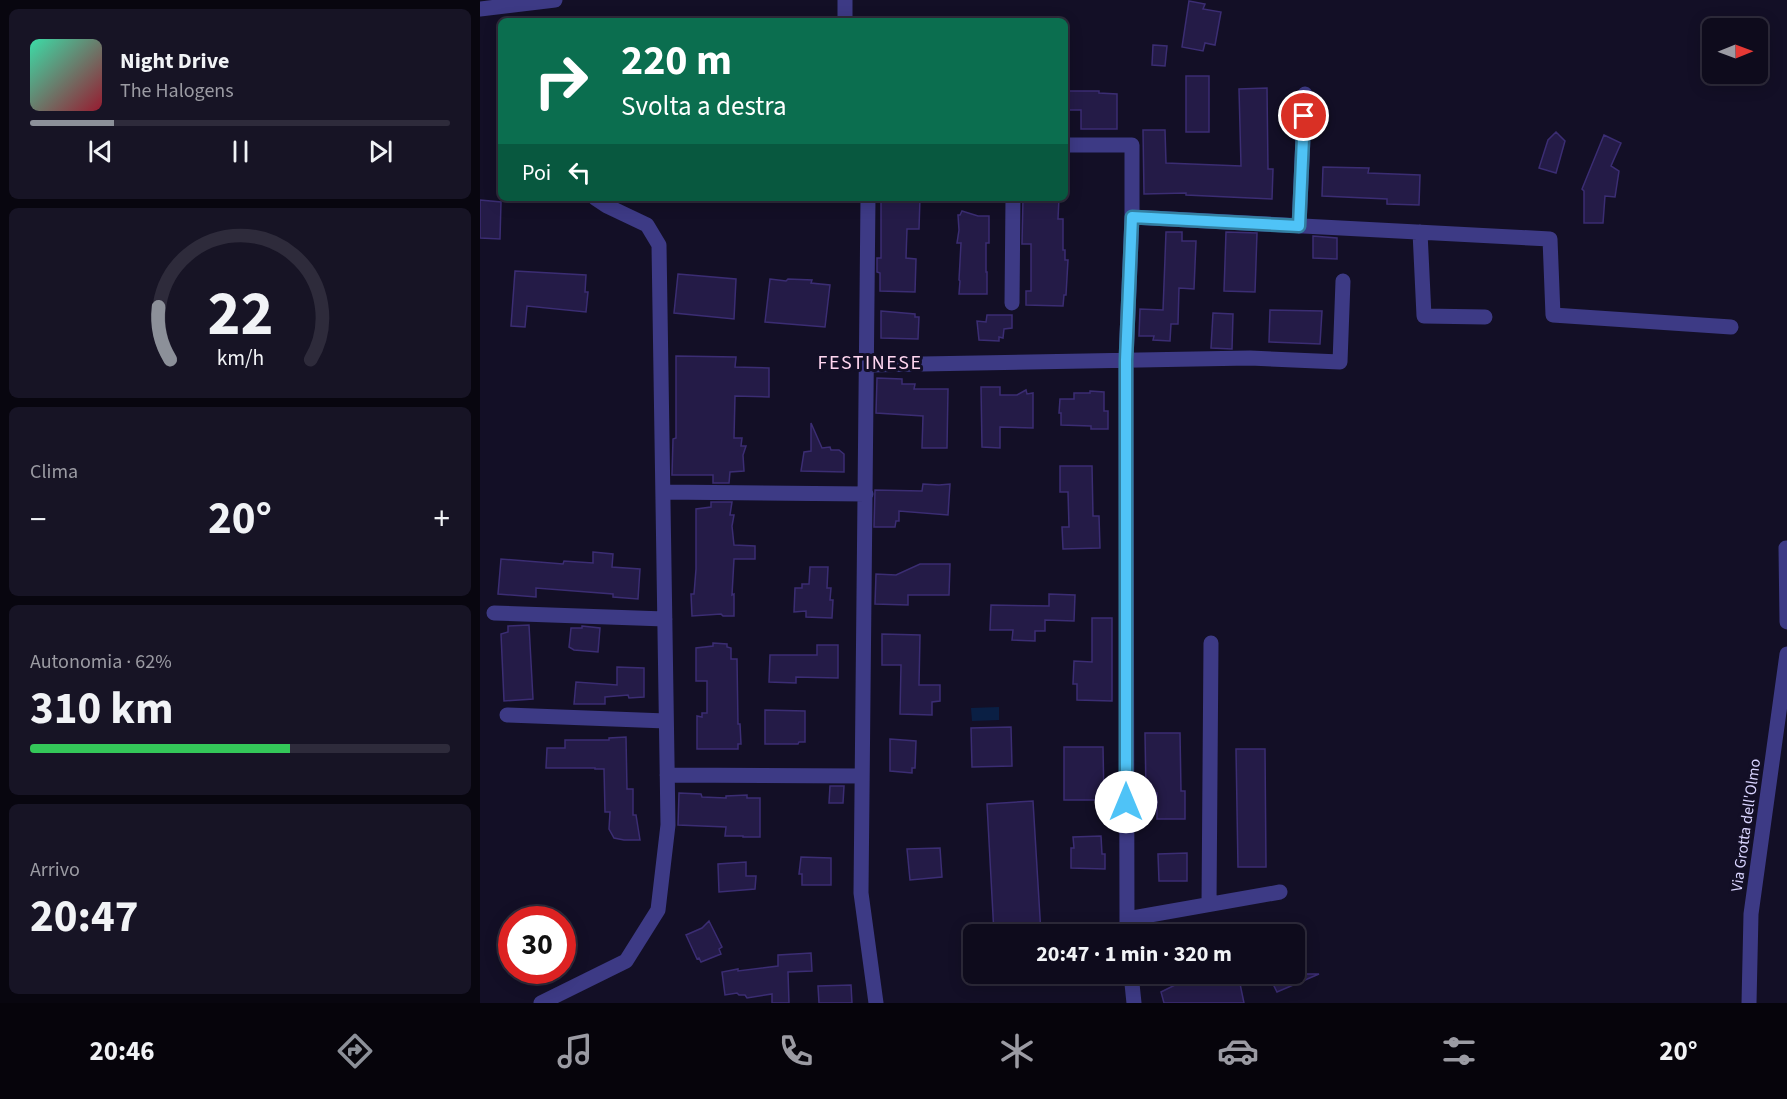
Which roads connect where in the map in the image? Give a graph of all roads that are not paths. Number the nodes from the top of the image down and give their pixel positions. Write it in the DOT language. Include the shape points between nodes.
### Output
graph roads {
  1 [pos="555,0"];
  2 [pos="845,0"];
  3 [pos="480,9"];
  4 [pos="844,18"];
  5 [pos="1305,94"];
  6 [pos="1068,145"];
  7 [pos="599,201"];
  8 [pos="868,201"];
  9 [pos="1013,201"];
  10 [pos="1132,217"];
  11 [pos="1299,226"];
  12 [pos="1420,232"];
  13 [pos="1343,281"];
  14 [pos="1012,303"];
  15 [pos="1485,316"];
  16 [pos="1731,327"];
  17 [pos="1126,360"];
  18 [pos="867,365"];
  19 [pos="663,492"];
  20 [pos="866,494"];
  21 [pos="1786,548"];
  22 [pos="494,613"];
  23 [pos="665,619"];
  24 [pos="1787,622"];
  25 [pos="1211,643"];
  26 [pos="1787,654"];
  27 [pos="507,715"];
  28 [pos="666,721"];
  29 [pos="667,775"];
  30 [pos="862,776"];
  31 [pos="1280,892"];
  32 [pos="1209,904"];
  33 [pos="1127,924"];
  34 [pos="1138,924"];
  35 [pos="1132,984"];
  36 [pos="541,1003"];
  37 [pos="876,1003"];
  38 [pos="1134,1003"];
  39 [pos="1749,1003"];
  1 -- 3 [label="street"];
  2 -- 4 [label="street"];
  5 -- 11 [label="street"];
  6 -- 10 [label="street" via="1132,145"];
  7 -- 19 [label="street" via="647,225 659,245"];
  8 -- 18 [label="street"];
  9 -- 14 [label="street"];
  10 -- 11 [label="street"];
  10 -- 17 [label="street"];
  11 -- 12 [label="street"];
  12 -- 15 [label="street" via="1424,316"];
  12 -- 16 [label="street" via="1550,239 1553,315"];
  13 -- 17 [label="street" via="1340,362 1250,358"];
  17 -- 18 [label="street"];
  17 -- 33 [label="street"];
  18 -- 20 [label="street"];
  19 -- 20 [label="street"];
  19 -- 23 [label="street"];
  20 -- 30 [label="street"];
  21 -- 24 [label="street"];
  22 -- 23 [label="street"];
  23 -- 28 [label="street"];
  25 -- 32 [label="street"];
  26 -- 39 [label="street, Via Grotta dell'Olmo" via="1751,914"];
  27 -- 28 [label="street"];
  28 -- 29 [label="street"];
  29 -- 30 [label="street"];
  29 -- 36 [label="street" via="668,825 658,910 626,960"];
  30 -- 37 [label="street" via="861,893"];
  31 -- 32 [label="street"];
  32 -- 34 [label="street"];
  35 -- 38 [label="street"];
}
